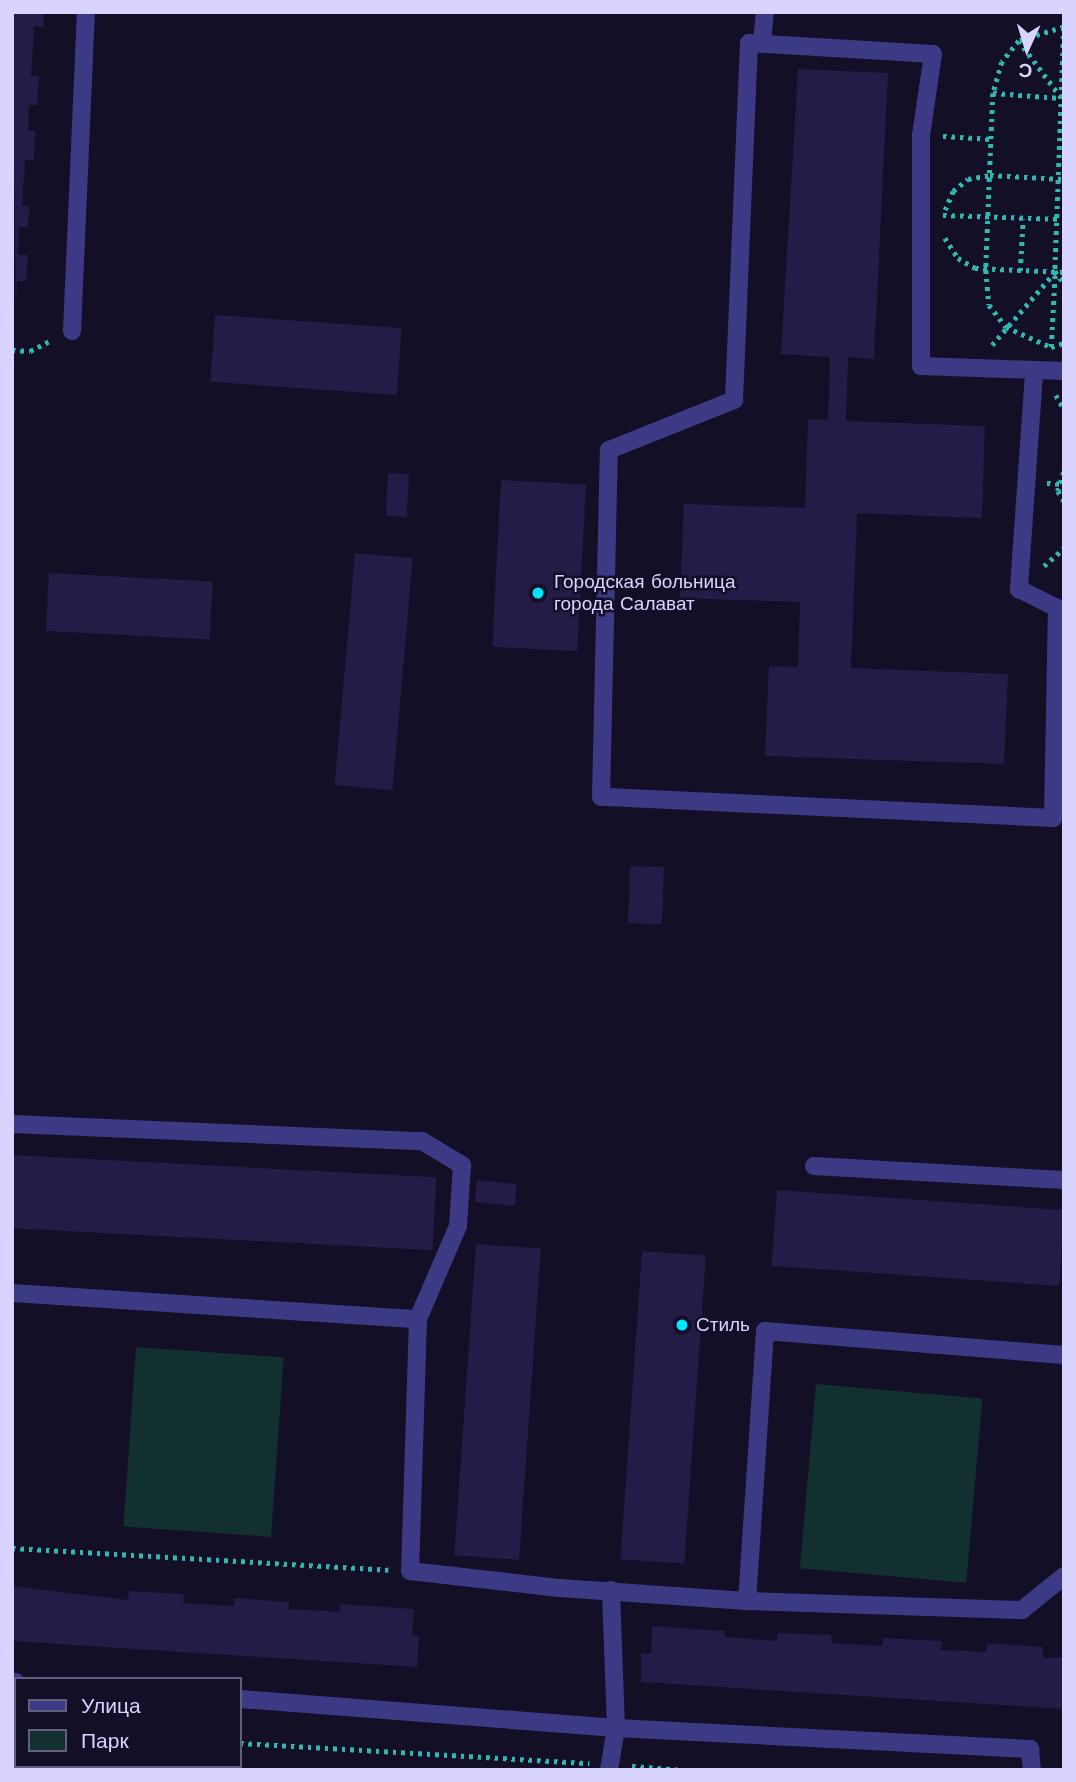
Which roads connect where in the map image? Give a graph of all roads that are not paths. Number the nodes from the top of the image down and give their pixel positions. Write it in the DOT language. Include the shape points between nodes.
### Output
graph roads {
  1 [pos="86,12"];
  2 [pos="765,12"];
  3 [pos="762,44"];
  4 [pos="72,331"];
  5 [pos="1064,371"];
  6 [pos="1034,373"];
  7 [pos="12,1124"];
  8 [pos="814,1166"];
  9 [pos="1064,1180"];
  10 [pos="12,1293"];
  11 [pos="418,1319"];
  12 [pos="1064,1355"];
  13 [pos="1064,1576"];
  14 [pos="611,1590"];
  15 [pos="747,1601"];
  16 [pos="242,1699"];
  17 [pos="617,1728"];
  18 [pos="609,1767"];
  19 [pos="1032,1770"];
  1 -- 4 [label="lane"];
  2 -- 3 [label="lane"];
  3 -- 6 [label="lane" via="933,54 921,135 921,366"];
  3 -- 6 [label="lane" via="749,43 734,400 608,450 601,797 1053,818 1057,608 1019,589"];
  5 -- 6 [label="lane"];
  7 -- 11 [label="lane" via="422,1141 461,1165 458,1226"];
  8 -- 9 [label="lane"];
  10 -- 11 [label="lane"];
  11 -- 14 [label="lane" via="410,1571"];
  12 -- 15 [label="lane" via="765,1331"];
  13 -- 15 [label="lane" via="1023,1610"];
  14 -- 15 [label="lane"];
  14 -- 17 [label="lane"];
  16 -- 17 [label="lane"];
  17 -- 18 [label="lane"];
  17 -- 19 [label="lane" via="1030,1749"];
}
